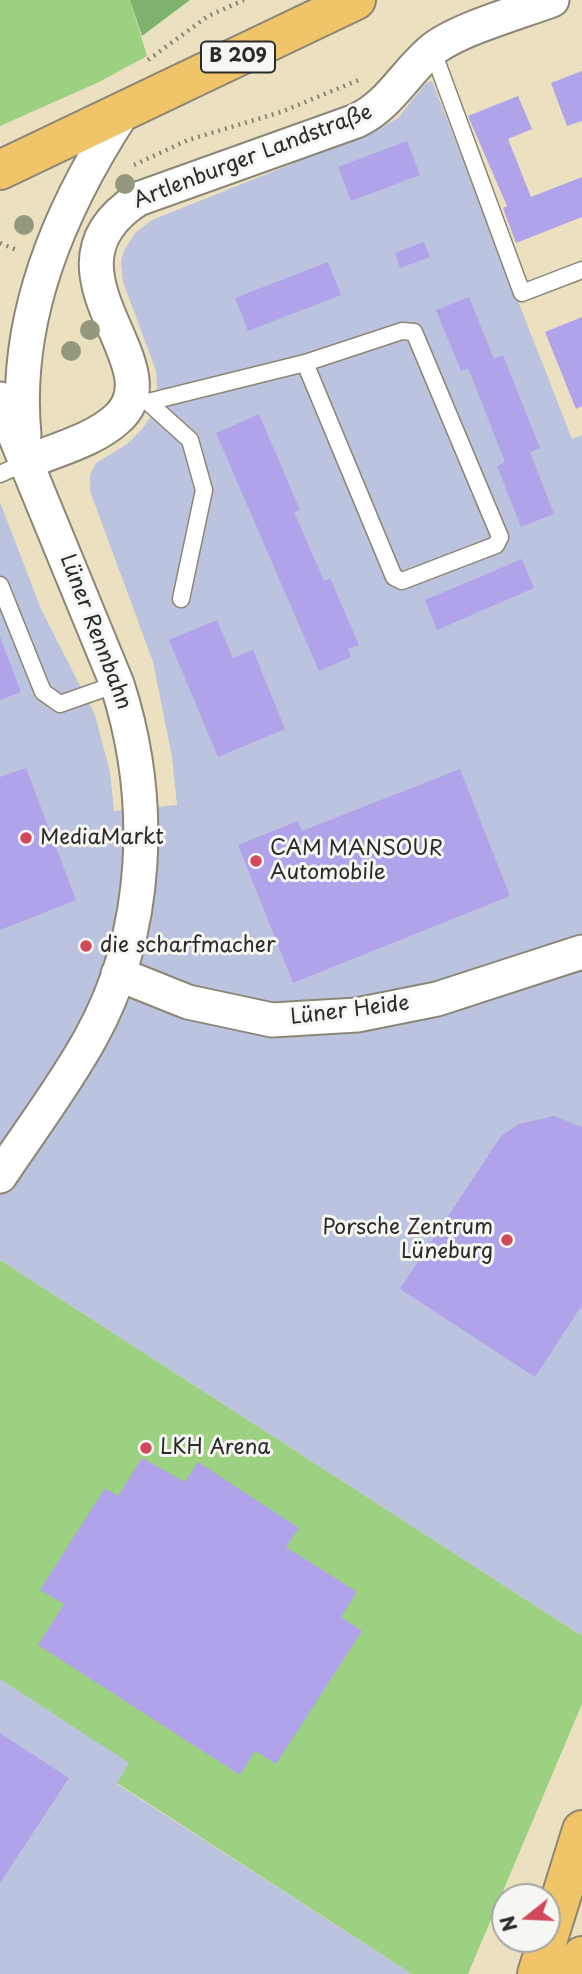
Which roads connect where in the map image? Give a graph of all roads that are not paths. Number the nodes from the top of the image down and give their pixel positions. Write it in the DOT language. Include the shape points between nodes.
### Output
graph roads {
  1 [pos="356,0"];
  2 [pos="552,0"];
  3 [pos="432,50"];
  4 [pos="121,115"];
  5 [pos="0,170"];
  6 [pos="582,270"];
  7 [pos="305,363"];
  8 [pos="0,399"];
  9 [pos="139,400"];
  10 [pos="13,468"];
  11 [pos="0,585"];
  12 [pos="181,599"];
  13 [pos="117,684"];
  14 [pos="582,952"];
  15 [pos="118,974"];
  16 [pos="0,1176"];
  17 [pos="582,1830"];
  18 [pos="582,1956"];
  19 [pos="537,1974"];
  20 [pos="576,1974"];
  1 -- 4 [label="main road, B 209"];
  2 -- 3 [label="street, Artlenburger Landstraße"];
  3 -- 6 [label="lane" via="522,293"];
  3 -- 9 [label="street, Artlenburger Landstraße" via="374,112 138,199 116,215 100,243 96,273"];
  4 -- 5 [label="main road, B 209"];
  4 -- 10 [label="street" via="72,196 34,305"];
  7 -- 7 [label="lane" via="402,331 414,332 500,537 496,545 402,581 394,578"];
  7 -- 9 [label="lane"];
  8 -- 10 [label="street, Lüner Rennbahn"];
  9 -- 10 [label="street" via="108,426"];
  9 -- 12 [label="lane" via="190,440 204,490"];
  10 -- 13 [label="street, Lüner Rennbahn"];
  11 -- 13 [label="lane" via="43,692 60,705"];
  13 -- 15 [label="street, Lüner Rennbahn" via="130,723 141,804 140,886"];
  14 -- 15 [label="street, Lüner Heide" via="437,999 357,1015 272,1020 188,1002"];
  15 -- 16 [label="street, Lüner Rennbahn" via="91,1038"];
  17 -- 19 [label="main road"];
  18 -- 20 [label="main road"];
}
